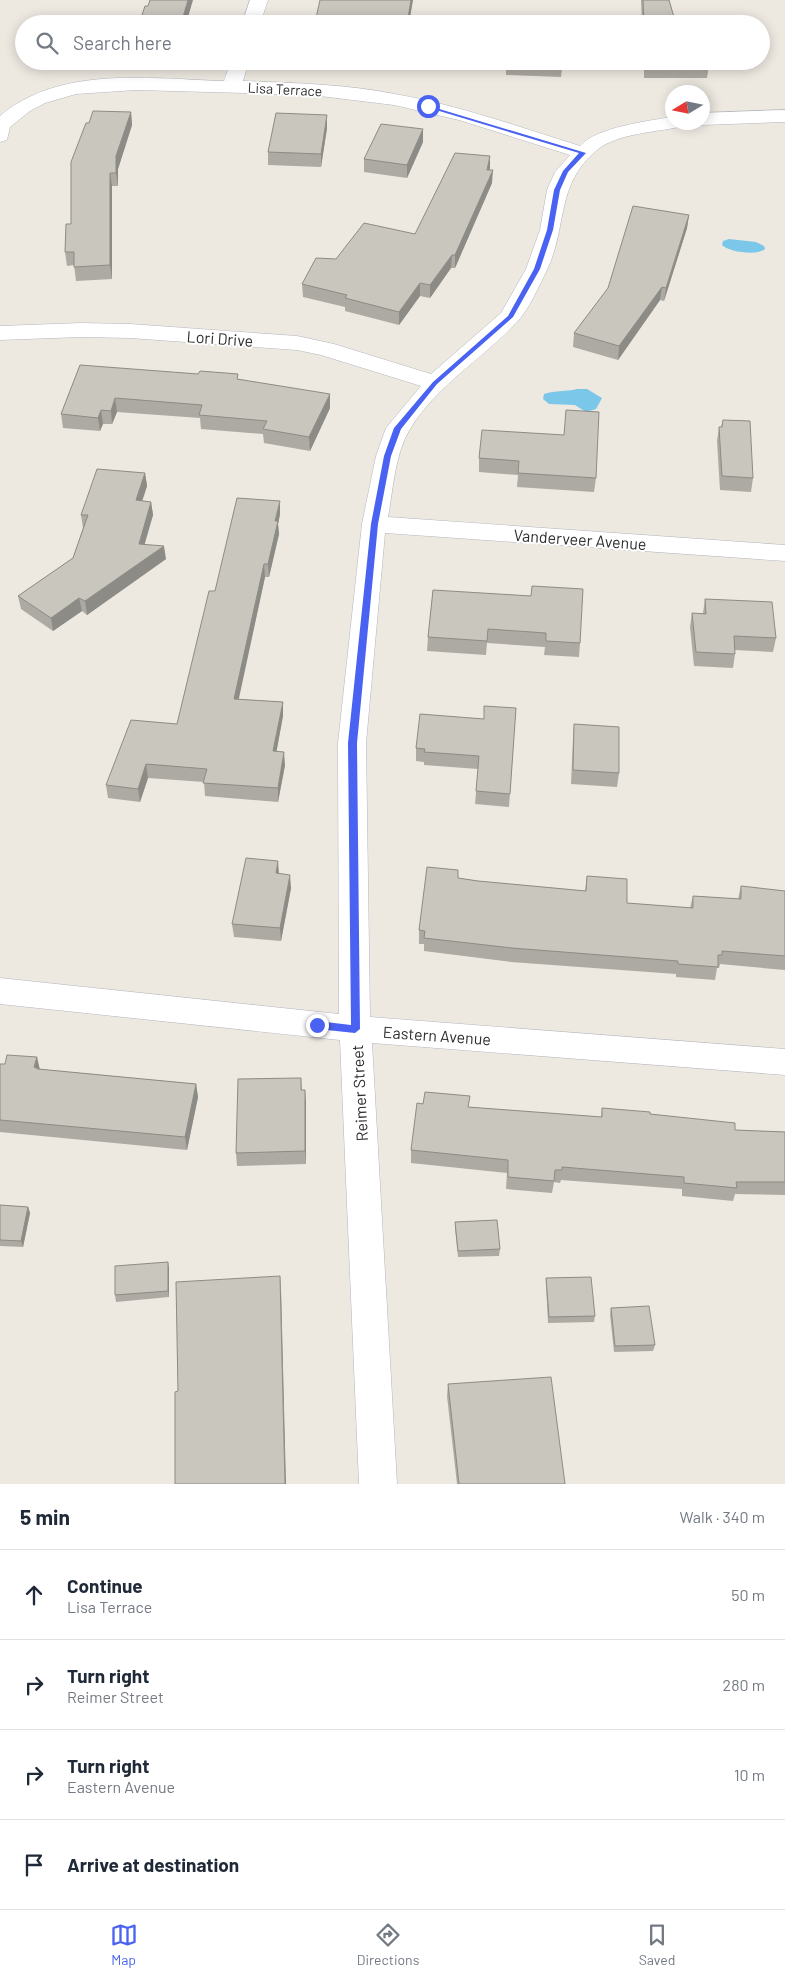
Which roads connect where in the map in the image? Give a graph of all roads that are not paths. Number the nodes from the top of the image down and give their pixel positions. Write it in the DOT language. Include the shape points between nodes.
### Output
graph roads {
  1 [pos="259,0"];
  2 [pos="254,15"];
  3 [pos="237,70"];
  4 [pos="232,86"];
  5 [pos="785,116"];
  6 [pos="710,120"];
  7 [pos="665,124"];
  8 [pos="0,136"];
  9 [pos="583,153"];
  10 [pos="0,333"];
  11 [pos="435,383"];
  12 [pos="374,524"];
  13 [pos="785,554"];
  14 [pos="0,991"];
  15 [pos="355,1029"];
  16 [pos="785,1062"];
  17 [pos="378,1484"];
  1 -- 2 [label="street"];
  3 -- 4 [label="street"];
  4 -- 8 [label="street, Lisa Terrace" via="127,84 79,89 39,98 22,106 1,125"];
  4 -- 9 [label="street, Lisa Terrace" via="394,99 428,106"];
  5 -- 6 [label="street"];
  7 -- 9 [label="street, Reimer Street" via="615,135 591,145"];
  9 -- 11 [label="street, Reimer Street" via="565,172 557,190 550,230 537,269 510,317"];
  10 -- 11 [label="street, Lori Drive" via="130,331 297,343"];
  11 -- 12 [label="street, Reimer Street" via="398,428 388,456"];
  12 -- 13 [label="street, Vanderveer Avenue"];
  12 -- 15 [label="street, Reimer Street" via="352,743"];
  14 -- 15 [label="street, Eastern Avenue"];
  15 -- 16 [label="street, Eastern Avenue"];
  15 -- 17 [label="street, Reimer Street"];
}
